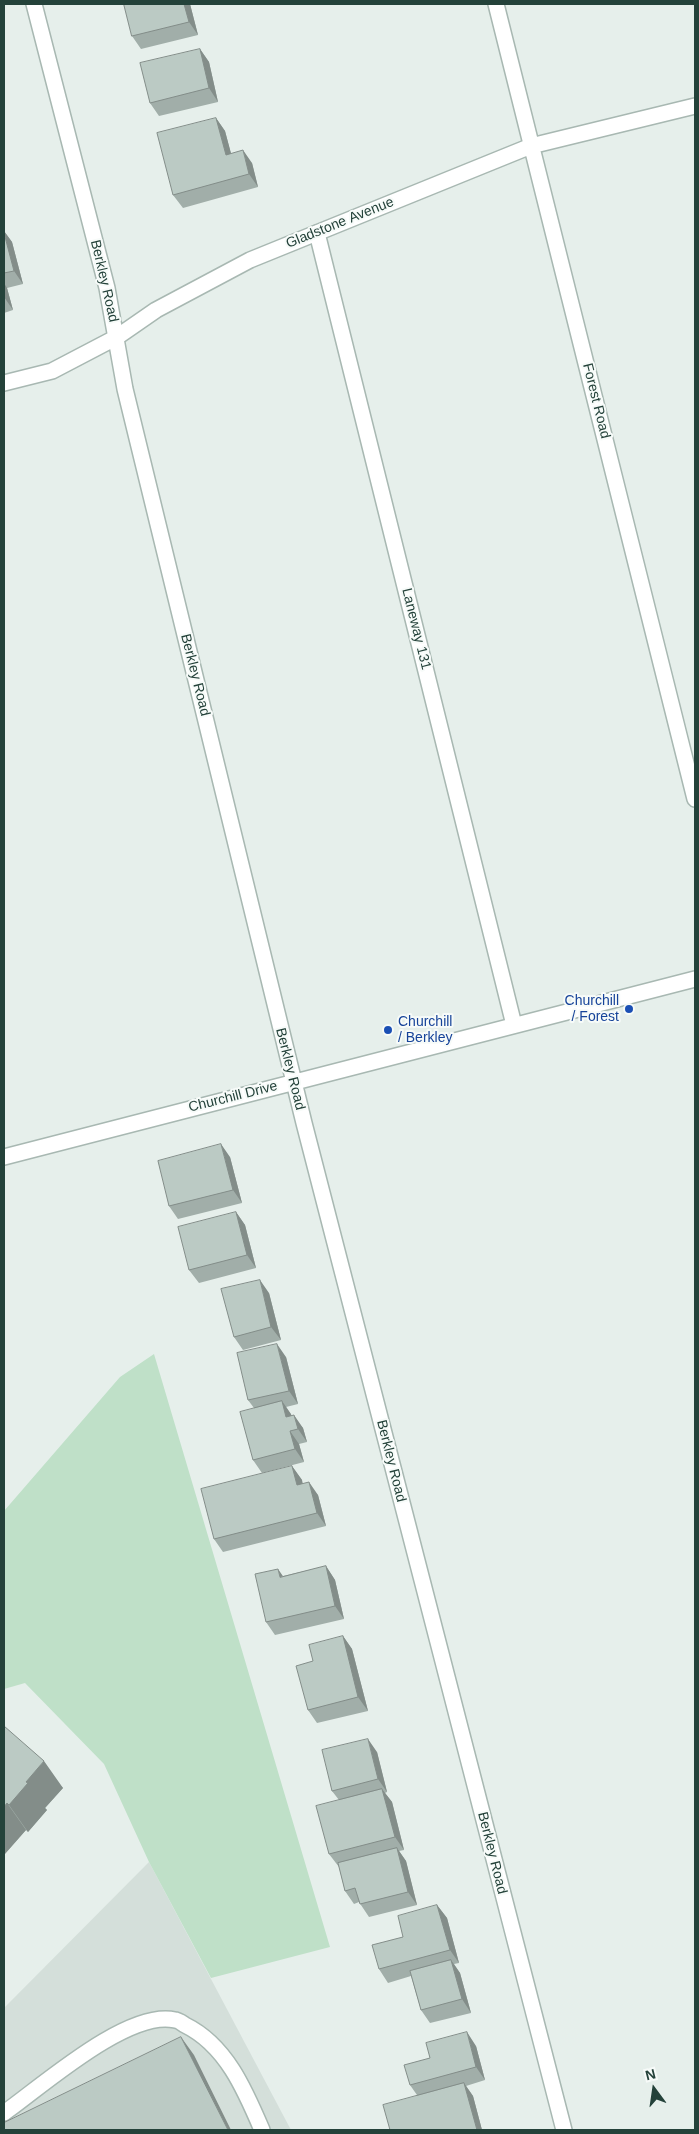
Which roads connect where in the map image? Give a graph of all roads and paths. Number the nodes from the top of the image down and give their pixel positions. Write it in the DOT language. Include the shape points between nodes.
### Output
graph roads {
  1 [pos="34,4"];
  2 [pos="496,4"];
  3 [pos="695,106"];
  4 [pos="531,146"];
  5 [pos="317,233"];
  6 [pos="116,337"];
  7 [pos="4,383"];
  8 [pos="695,799"];
  9 [pos="695,979"];
  10 [pos="514,1025"];
  11 [pos="293,1081"];
  12 [pos="4,1157"];
  13 [pos="4,2113"];
  14 [pos="262,2130"];
  15 [pos="564,2130"];
  1 -- 6 [label="street, Berkley Road" via="107,288"];
  2 -- 4 [label="street, Forest Road"];
  3 -- 4 [label="street, Gladstone Avenue"];
  4 -- 5 [label="street, Gladstone Avenue"];
  4 -- 8 [label="street, Forest Road"];
  5 -- 6 [label="street, Gladstone Avenue" via="250,260 156,310"];
  5 -- 10 [label="street, Laneway 131"];
  6 -- 7 [label="street, Gladstone Avenue" via="52,370"];
  6 -- 11 [label="street, Berkley Road" via="125,389"];
  9 -- 10 [label="street, Churchill Drive"];
  10 -- 11 [label="street, Churchill Drive"];
  11 -- 12 [label="street, Churchill Drive"];
  11 -- 15 [label="street, Berkley Road"];
  13 -- 14 [label="street" via="54,2075 124,2030 157,2020 175,2020 198,2031 226,2058"];
}
